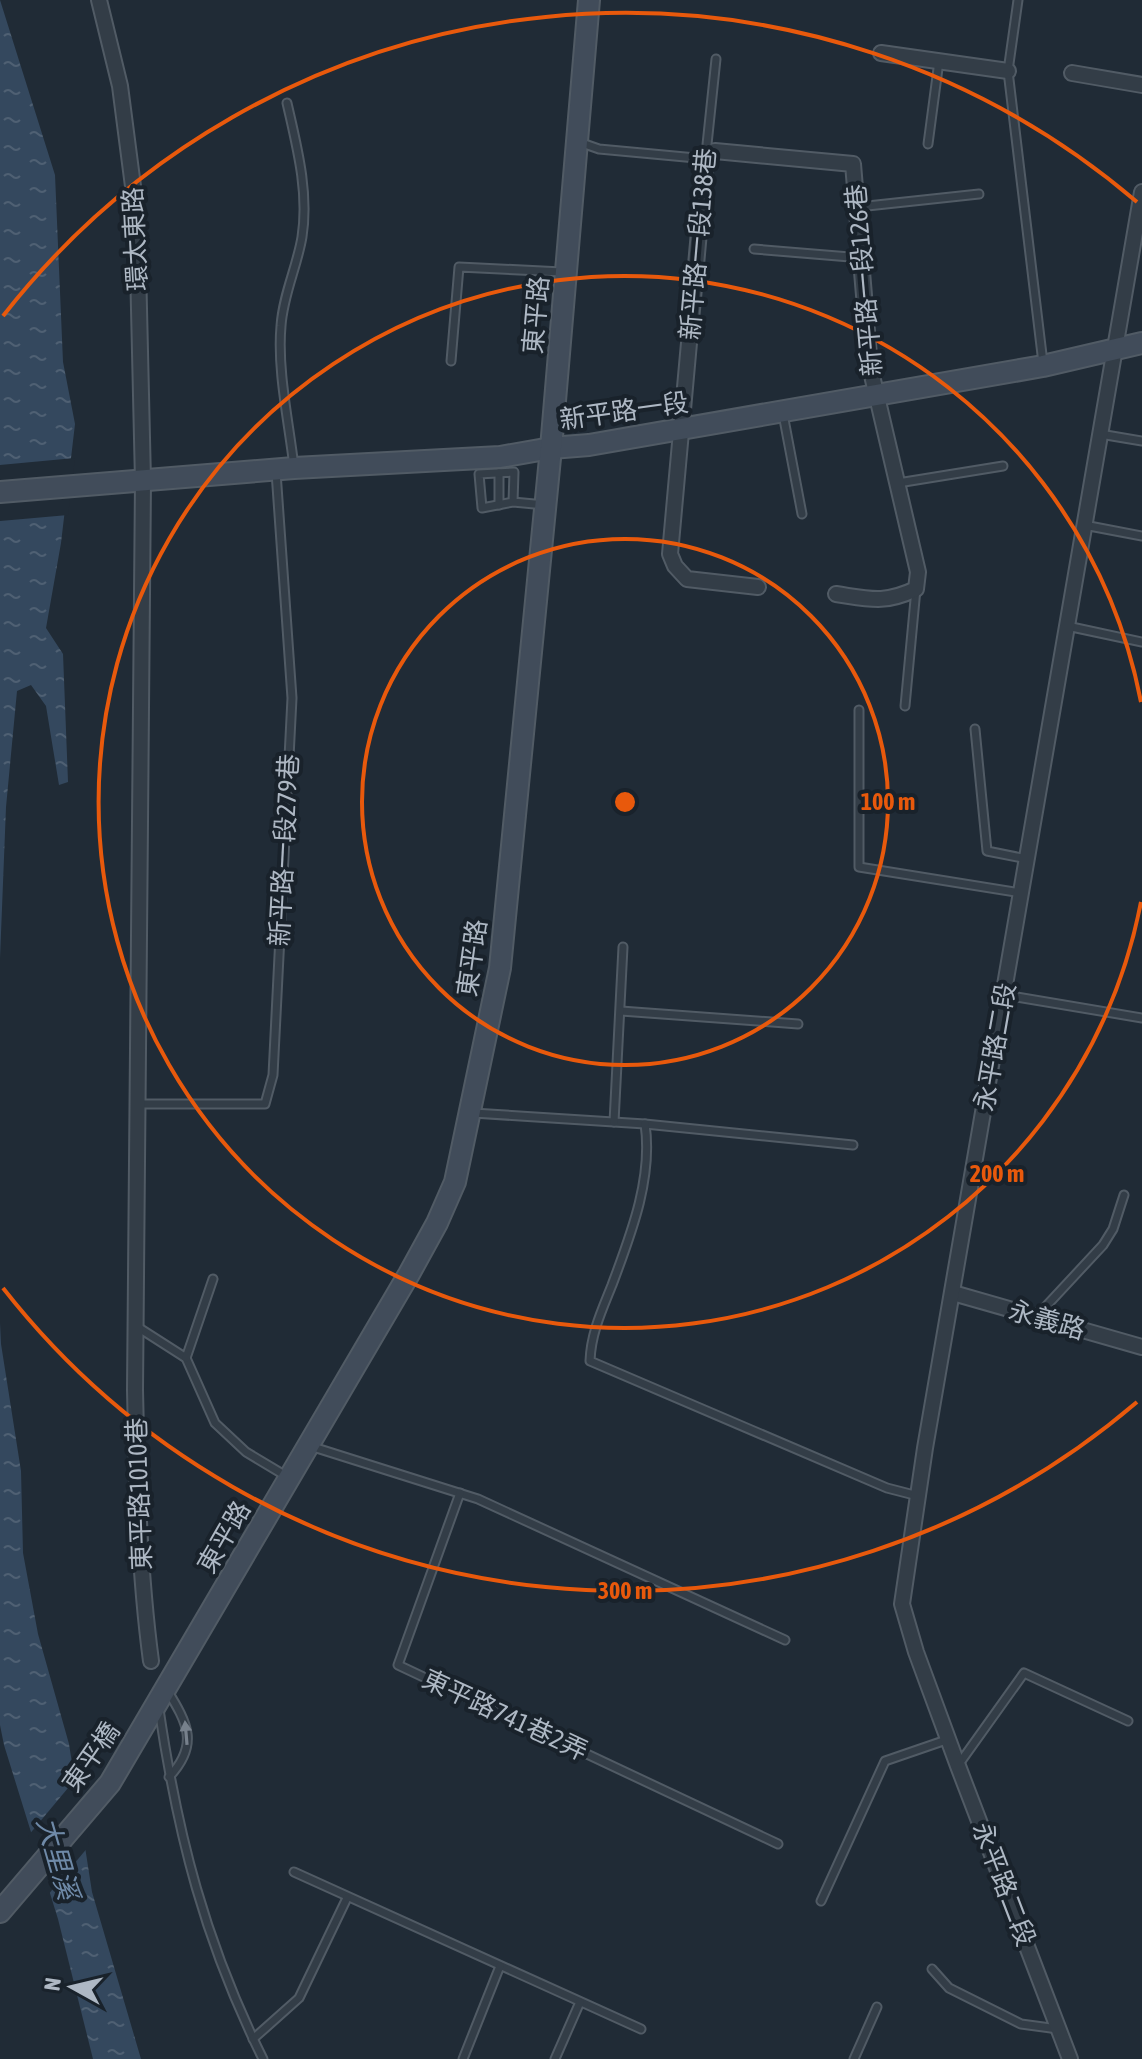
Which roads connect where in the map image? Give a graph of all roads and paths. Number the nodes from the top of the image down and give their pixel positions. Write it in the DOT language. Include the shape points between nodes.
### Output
graph roads {
  1 [pos="99,0"];
  2 [pos="1018,0"];
  3 [pos="585,1"];
  4 [pos="881,53"];
  5 [pos="716,59"];
  6 [pos="939,61"];
  7 [pos="1008,71"];
  8 [pos="1072,73"];
  9 [pos="1142,85"];
  10 [pos="287,103"];
  11 [pos="576,141"];
  12 [pos="928,144"];
  13 [pos="706,154"];
  14 [pos="1142,192"];
  15 [pos="979,194"];
  16 [pos="858,207"];
  17 [pos="1140,214"];
  18 [pos="754,249"];
  19 [pos="862,258"];
  20 [pos="566,272"];
  21 [pos="1142,343"];
  22 [pos="1115,350"];
  23 [pos="451,361"];
  24 [pos="1043,366"];
  25 [pos="875,395"];
  26 [pos="783,412"];
  27 [pos="683,429"];
  28 [pos="1100,434"];
  29 [pos="1142,441"];
  30 [pos="551,448"];
  31 [pos="1003,466"];
  32 [pos="285,469"];
  33 [pos="499,473"];
  34 [pos="143,481"];
  35 [pos="898,483"];
  36 [pos="0,492"];
  37 [pos="513,502"];
  38 [pos="499,505"];
  39 [pos="545,505"];
  40 [pos="802,514"];
  41 [pos="1084,525"];
  42 [pos="1142,536"];
  43 [pos="758,587"];
  44 [pos="916,589"];
  45 [pos="836,594"];
  46 [pos="1067,626"];
  47 [pos="1142,642"];
  48 [pos="905,706"];
  49 [pos="859,710"];
  50 [pos="975,729"];
  51 [pos="1027,859"];
  52 [pos="1021,893"];
  53 [pos="623,947"];
  54 [pos="1005,995"];
  55 [pos="621,1011"];
  56 [pos="1142,1018"];
  57 [pos="798,1024"];
  58 [pos="139,1104"];
  59 [pos="471,1113"];
  60 [pos="614,1122"];
  61 [pos="645,1124"];
  62 [pos="853,1145"];
  63 [pos="1124,1195"];
  64 [pos="213,1279"];
  65 [pos="953,1293"];
  66 [pos="1036,1317"];
  67 [pos="136,1326"];
  68 [pos="1142,1347"];
  69 [pos="186,1358"];
  70 [pos="308,1446"];
  71 [pos="288,1477"];
  72 [pos="460,1493"];
  73 [pos="918,1496"];
  74 [pos="785,1640"];
  75 [pos="151,1661"];
  76 [pos="162,1696"];
  77 [pos="1128,1721"];
  78 [pos="949,1739"];
  79 [pos="958,1766"];
  80 [pos="169,1777"];
  81 [pos="778,1844"];
  82 [pos="294,1872"];
  83 [pos="347,1898"];
  84 [pos="821,1901"];
  85 [pos="0,1912"];
  86 [pos="500,1966"];
  87 [pos="932,1969"];
  88 [pos="580,2002"];
  89 [pos="877,2007"];
  90 [pos="641,2029"];
  91 [pos="1060,2030"];
  92 [pos="253,2039"];
  93 [pos="263,2059"];
  94 [pos="463,2059"];
  95 [pos="555,2059"];
  96 [pos="854,2059"];
  97 [pos="1070,2059"];
  1 -- 34 [label="street, 環太東路" via="120,86 132,180"];
  2 -- 7 [label="lane"];
  3 -- 11 [label="street, 東平路"];
  4 -- 6 [label="street"];
  5 -- 13 [label="lane, 新平路一段138巷"];
  6 -- 7 [label="street"];
  6 -- 12 [label="lane"];
  7 -- 24 [label="lane"];
  8 -- 9 [label="street"];
  10 -- 32 [label="lane" via="305,214 280,328"];
  11 -- 13 [label="lane" via="599,149 696,158"];
  11 -- 20 [label="street, 東平路"];
  13 -- 16 [label="street, 新平路一段126巷" via="853,164"];
  13 -- 27 [label="street, 新平路一段138巷"];
  14 -- 17 [label="street, 永平路二段"];
  15 -- 16 [label="lane"];
  16 -- 19 [label="street, 新平路一段126巷"];
  17 -- 22 [label="street, 永平路二段"];
  18 -- 19 [label="lane"];
  19 -- 25 [label="street, 新平路一段126巷"];
  20 -- 23 [label="lane" via="459,267"];
  20 -- 30 [label="street, 東平路"];
  21 -- 22 [label="street, 新平路一段"];
  22 -- 24 [label="street, 新平路一段"];
  22 -- 28 [label="street, 永平路二段"];
  24 -- 25 [label="street, 新平路一段"];
  25 -- 26 [label="street, 新平路一段"];
  25 -- 35 [label="street, 新平路一段126巷"];
  26 -- 27 [label="street, 新平路一段"];
  26 -- 40 [label="lane"];
  27 -- 30 [label="street, 新平路一段"];
  27 -- 43 [label="street, 新平路一段138巷" via="670,554 675,566 687,579"];
  28 -- 29 [label="lane"];
  28 -- 41 [label="street, 永平路二段"];
  30 -- 32 [label="street, 新平路一段" via="500,457"];
  30 -- 39 [label="street, 東平路"];
  31 -- 35 [label="lane"];
  32 -- 34 [label="street, 新平路一段"];
  32 -- 58 [label="lane, 新平路一段279巷" via="292,698 273,1075 265,1104"];
  33 -- 37 [label="lane" via="514,472"];
  33 -- 38 [label="lane"];
  33 -- 38 [label="lane" via="479,474 482,508"];
  34 -- 36 [label="street, 新平路一段"];
  34 -- 58 [label="street, 環太東路"];
  35 -- 44 [label="street, 新平路一段126巷" via="916,558"];
  37 -- 38 [label="lane"];
  37 -- 39 [label="lane"];
  39 -- 59 [label="street, 東平路" via="500,968"];
  41 -- 42 [label="lane"];
  41 -- 46 [label="street, 永平路二段"];
  44 -- 45 [label="street" via="886,601"];
  44 -- 48 [label="lane"];
  46 -- 47 [label="lane"];
  46 -- 51 [label="street, 永平路二段"];
  49 -- 52 [label="lane" via="859,867"];
  50 -- 51 [label="lane" via="987,851"];
  51 -- 52 [label="street, 永平路二段"];
  52 -- 54 [label="street, 永平路二段"];
  53 -- 55 [label="lane"];
  54 -- 56 [label="lane"];
  54 -- 65 [label="street, 永平路二段"];
  55 -- 57 [label="lane"];
  55 -- 60 [label="lane"];
  58 -- 67 [label="street, 東平路1010巷"];
  59 -- 60 [label="lane"];
  59 -- 70 [label="street, 東平路" via="455,1182 437,1223"];
  60 -- 61 [label="lane"];
  61 -- 62 [label="lane"];
  61 -- 73 [label="lane" via="649,1149 632,1231 591,1340 590,1361 887,1488"];
  63 -- 66 [label="lane" via="1103,1245"];
  64 -- 69 [label="lane"];
  65 -- 66 [label="street, 永義路"];
  65 -- 73 [label="street, 永平路二段"];
  66 -- 68 [label="street, 永義路"];
  67 -- 69 [label="lane"];
  67 -- 75 [label="street, 東平路1010巷" via="137,1510"];
  69 -- 71 [label="lane" via="215,1423 246,1452"];
  70 -- 71 [label="street, 東平路"];
  70 -- 72 [label="lane"];
  71 -- 76 [label="street, 東平路"];
  72 -- 74 [label="lane"];
  72 -- 81 [label="lane, 東平路741巷2弄" via="398,1665"];
  73 -- 78 [label="street, 永平路二段" via="902,1604"];
  76 -- 80 [label="lane"];
  80 -- 76 [label="lane, one-way" via="184,1761 187,1730 184,1716"];
  76 -- 85 [label="street, 東平橋" via="110,1783"];
  77 -- 79 [label="lane" via="1024,1673"];
  78 -- 79 [label="street, 永平路二段"];
  78 -- 84 [label="lane" via="885,1761"];
  79 -- 91 [label="street, 永平路二段"];
  80 -- 92 [label="lane" via="202,1912"];
  82 -- 83 [label="lane"];
  83 -- 86 [label="lane"];
  83 -- 92 [label="lane" via="299,1998"];
  86 -- 88 [label="lane"];
  86 -- 94 [label="lane"];
  87 -- 91 [label="lane" via="949,1988 1021,2024"];
  88 -- 90 [label="lane"];
  88 -- 95 [label="lane"];
  89 -- 96 [label="lane"];
  91 -- 97 [label="street, 永平路二段"];
  92 -- 93 [label="lane"];
}
